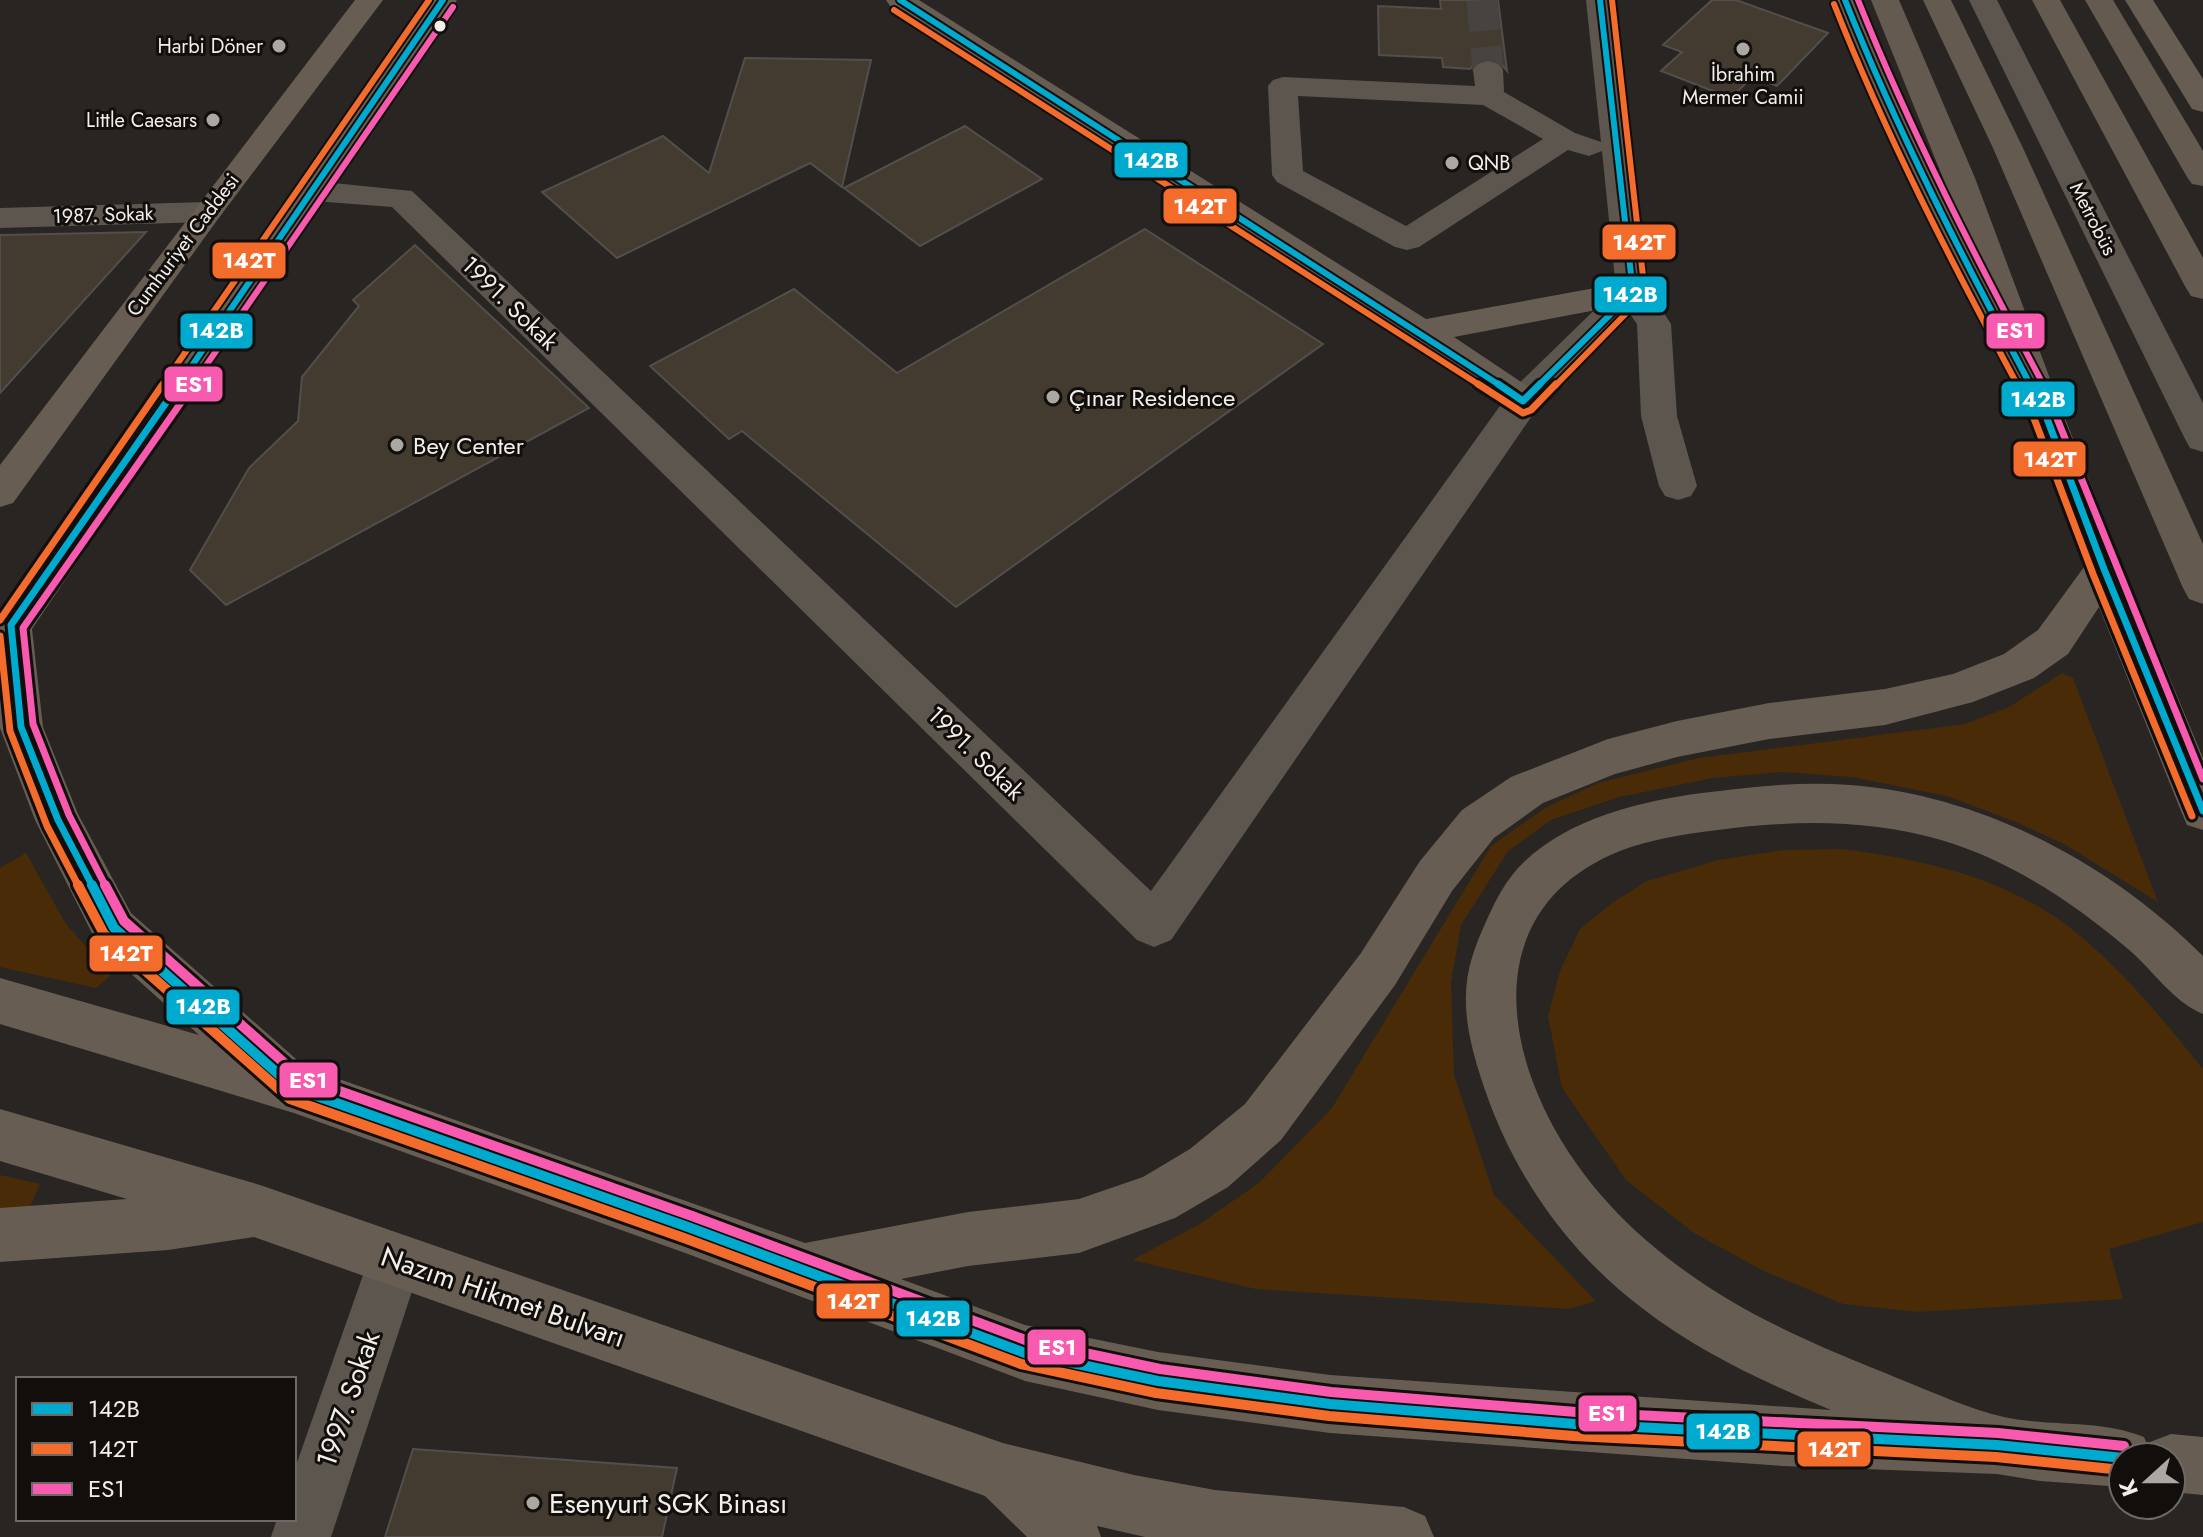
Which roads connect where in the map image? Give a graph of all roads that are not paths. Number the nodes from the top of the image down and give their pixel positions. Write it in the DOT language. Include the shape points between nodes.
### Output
graph roads {
  1 [pos="369,0"];
  2 [pos="443,0"];
  3 [pos="900,0"];
  4 [pos="1600,0"];
  5 [pos="1845,0"];
  6 [pos="1885,0"];
  7 [pos="1937,0"];
  8 [pos="1983,0"];
  9 [pos="2006,0"];
  10 [pos="2046,0"];
  11 [pos="2099,0"];
  12 [pos="2139,0"];
  13 [pos="2203,103"];
  14 [pos="1564,139"];
  15 [pos="1619,156"];
  16 [pos="2203,177"];
  17 [pos="314,191"];
  18 [pos="207,212"];
  19 [pos="0,218"];
  20 [pos="2203,288"];
  21 [pos="1633,292"];
  22 [pos="1421,332"];
  23 [pos="2203,381"];
  24 [pos="1523,401"];
  25 [pos="2043,408"];
  26 [pos="2203,439"];
  27 [pos="1678,486"];
  28 [pos="2,489"];
  29 [pos="2104,569"];
  30 [pos="2203,588"];
  31 [pos="5,634"];
  32 [pos="2203,811"];
  33 [pos="2203,991"];
  34 [pos="0,1001"];
  35 [pos="294,1088"];
  36 [pos="0,1135"];
  37 [pos="260,1212"];
  38 [pos="0,1235"];
  39 [pos="395,1261"];
  40 [pos="802,1271"];
  41 [pos="1997,1445"];
  42 [pos="2107,1456"];
  43 [pos="1003,1473"];
  44 [pos="301,1537"];
  45 [pos="1071,1537"];
  46 [pos="1404,1537"];
  1 -- 18 [label="main road, Cumhuriyet Caddesi"];
  2 -- 17 [label="main road"];
  3 -- 22 [label="main road"];
  4 -- 15 [label="street"];
  5 -- 25 [label="main road" via="1942,219"];
  6 -- 25 [label="highway" via="1959,178"];
  7 -- 30 [label="highway"];
  8 -- 26 [label="street, Metrobüs"];
  9 -- 23 [label="street, Metrobüs"];
  10 -- 20 [label="highway"];
  11 -- 16 [label="highway"];
  12 -- 13 [label="main road"];
  14 -- 14 [label="street" via="1407,240 1288,175 1283,86 1489,83"];
  14 -- 15 [label="street"];
  15 -- 21 [label="street"];
  17 -- 24 [label="street, 1991. Sokak" via="401,198 1154,925"];
  17 -- 31 [label="main road"];
  18 -- 19 [label="street, 1987. Sokak"];
  18 -- 28 [label="main road, Cumhuriyet Caddesi"];
  21 -- 22 [label="main road"];
  21 -- 24 [label="street"];
  21 -- 27 [label="street" via="1654,324 1659,416"];
  22 -- 24 [label="main road"];
  25 -- 29 [label="main road"];
  29 -- 32 [label="main road"];
  29 -- 40 [label="main road" via="2053,642 2019,666 1958,690 1885,707 1677,739 1608,757 1527,790 1478,824 1436,876 1378,969 1263,1122 1209,1168 1156,1199 1079,1226 968,1239"];
  31 -- 35 [label="main road" via="21,727 58,820 114,928"];
  33 -- 41 [label="main road" via="2149,936 2043,862 1935,816 1831,801 1741,805 1658,819 1610,834 1568,854 1525,893 1503,936 1490,991 1509,1097 1545,1168 1604,1238 1676,1300 1740,1340"];
  34 -- 35 [label="main road"];
  35 -- 40 [label="main road"];
  36 -- 37 [label="main road, Nazım Hikmet Bulvarı"];
  37 -- 38 [label="main road"];
  37 -- 39 [label="main road, Nazım Hikmet Bulvarı"];
  39 -- 43 [label="main road, Nazım Hikmet Bulvarı"];
  39 -- 44 [label="street, 1997. Sokak"];
  40 -- 41 [label="main road" via="1025,1353 1158,1381 1330,1404 1575,1424"];
  41 -- 42 [label="main road"];
  43 -- 45 [label="main road"];
  43 -- 46 [label="main road, Nazım Hikmet Bulvarı" via="1215,1520"];
}
